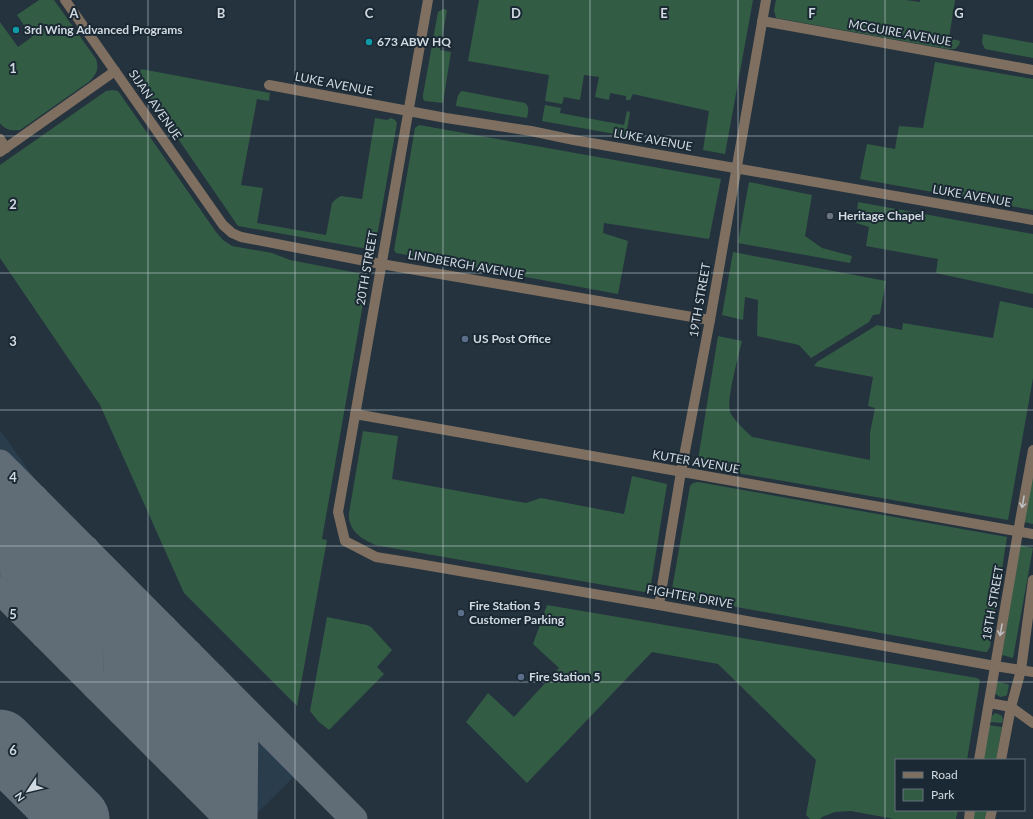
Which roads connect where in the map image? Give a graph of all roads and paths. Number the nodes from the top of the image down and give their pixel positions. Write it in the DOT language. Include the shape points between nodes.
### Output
graph roads {
  1 [pos="65,0"];
  2 [pos="428,0"];
  3 [pos="766,0"];
  4 [pos="762,21"];
  5 [pos="1033,70"];
  6 [pos="115,71"];
  7 [pos="269,85"];
  8 [pos="408,111"];
  9 [pos="2,146"];
  10 [pos="736,168"];
  11 [pos="1033,220"];
  12 [pos="223,225"];
  13 [pos="381,264"];
  14 [pos="710,320"];
  15 [pos="355,414"];
  16 [pos="1033,450"];
  17 [pos="682,472"];
  18 [pos="1018,532"];
  19 [pos="1033,534"];
  20 [pos="345,541"];
  21 [pos="1033,580"];
  22 [pos="659,605"];
  23 [pos="995,666"];
  24 [pos="1021,670"];
  25 [pos="1033,672"];
  26 [pos="989,703"];
  27 [pos="1011,707"];
  28 [pos="1033,724"];
  29 [pos="979,759"];
  30 [pos="1001,759"];
  1 -- 6 [label="street, SIJAN AVENUE"];
  2 -- 8 [label="street, 20TH STREET"];
  3 -- 4 [label="street, 19TH STREET"];
  4 -- 5 [label="street, MCGUIRE AVENUE"];
  4 -- 10 [label="street, 19TH STREET"];
  6 -- 9 [label="street"];
  6 -- 12 [label="street, SIJAN AVENUE"];
  7 -- 8 [label="street, LUKE AVENUE"];
  8 -- 10 [label="street, LUKE AVENUE"];
  8 -- 13 [label="street, 20TH STREET"];
  10 -- 11 [label="street, LUKE AVENUE"];
  10 -- 14 [label="street, 19TH STREET"];
  12 -- 13 [label="street, LINDBERGH AVENUE" via="241,237"];
  13 -- 14 [label="street, LINDBERGH AVENUE"];
  13 -- 15 [label="street, 20TH STREET"];
  14 -- 17 [label="street, 19TH STREET"];
  15 -- 17 [label="street, KUTER AVENUE"];
  15 -- 20 [label="street, 20TH STREET" via="338,512"];
  16 -- 18 [label="street, 18TH STREET, one-way"];
  17 -- 18 [label="street, KUTER AVENUE"];
  17 -- 22 [label="street, 19TH STREET"];
  18 -- 19 [label="street, KUTER AVENUE"];
  18 -- 23 [label="street, 18TH STREET, one-way"];
  20 -- 22 [label="street, FIGHTER DRIVE" via="376,557"];
  21 -- 24 [label="street"];
  22 -- 23 [label="street, FIGHTER DRIVE"];
  23 -- 24 [label="street, FIGHTER DRIVE"];
  23 -- 26 [label="street, 18TH STREET"];
  24 -- 25 [label="street, FIGHTER DRIVE"];
  24 -- 27 [label="street"];
  26 -- 27 [label="street"];
  26 -- 29 [label="street, 18TH STREET"];
  27 -- 28 [label="street"];
  27 -- 30 [label="street"];
}
